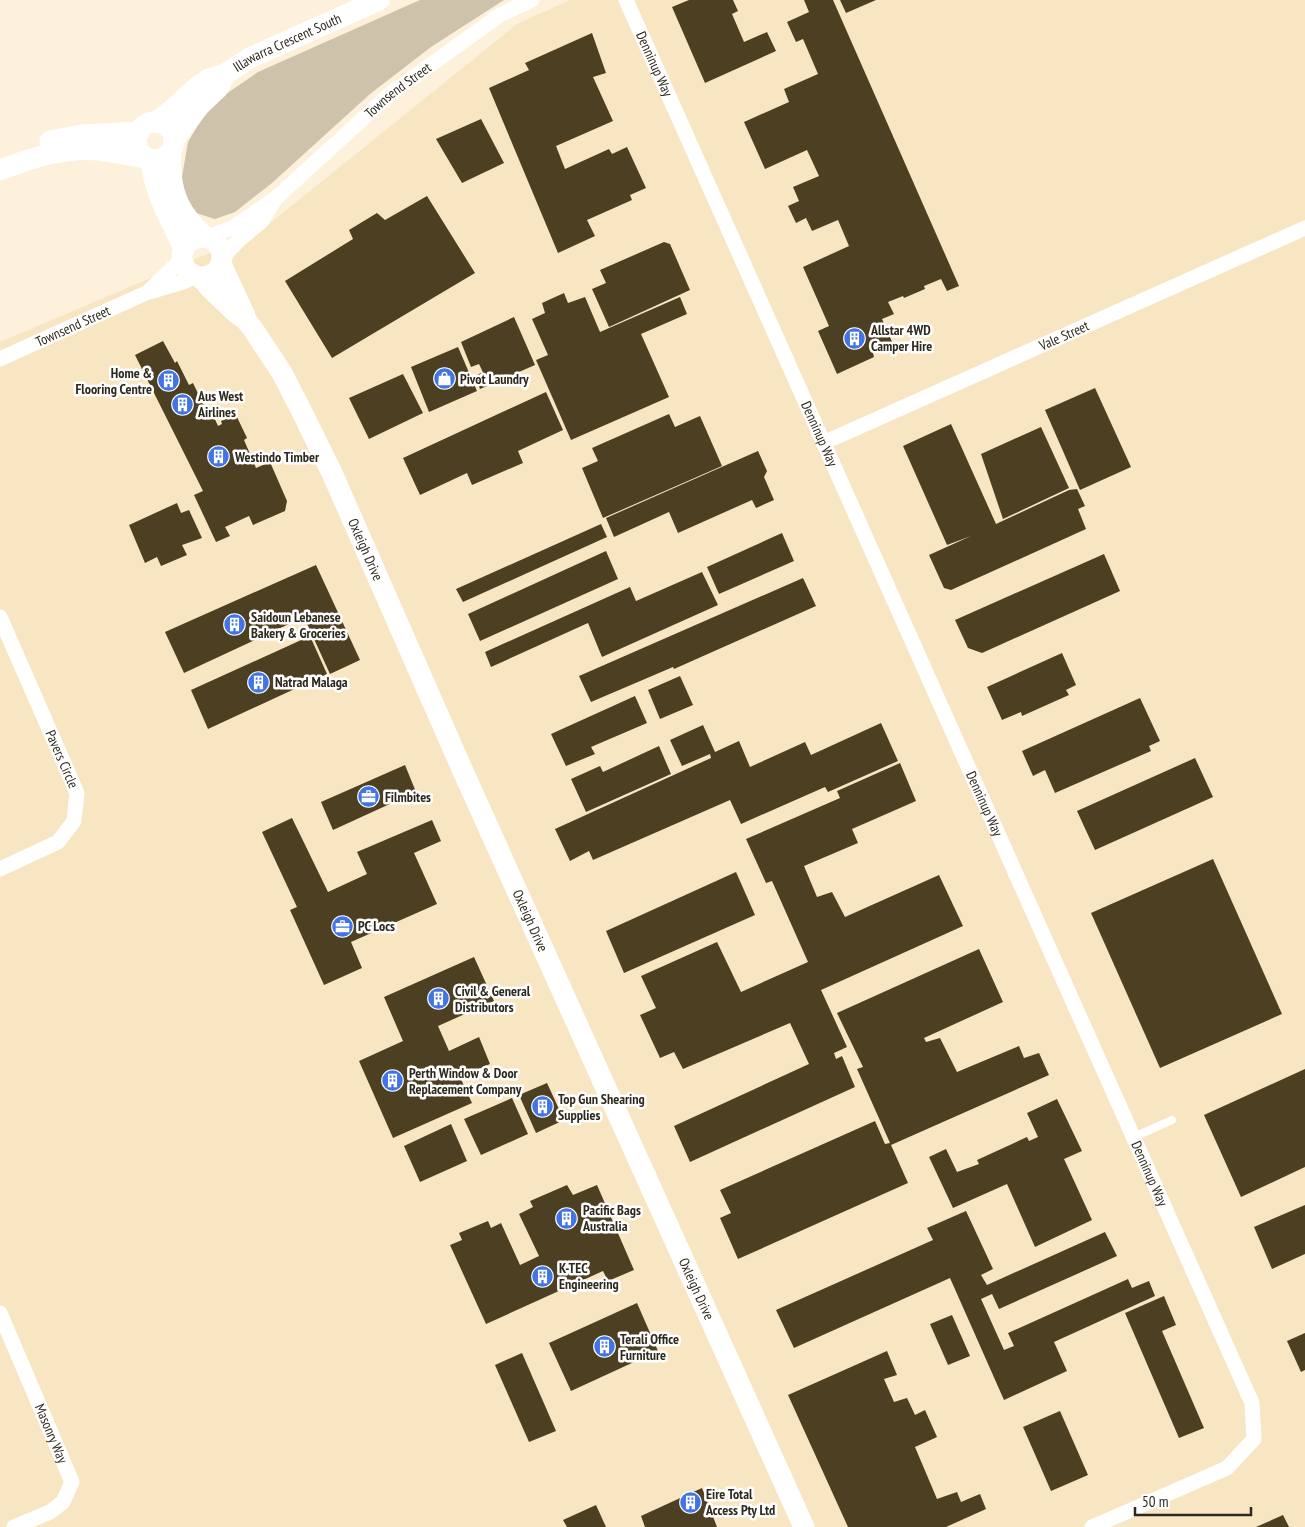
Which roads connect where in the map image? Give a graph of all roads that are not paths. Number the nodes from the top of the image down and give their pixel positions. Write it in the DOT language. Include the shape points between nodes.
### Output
graph roads {
  1 [pos="379,0"];
  2 [pos="532,0"];
  3 [pos="626,0"];
  4 [pos="225,74"];
  5 [pos="147,127"];
  6 [pos="160,153"];
  7 [pos="0,157"];
  8 [pos="0,170"];
  9 [pos="276,198"];
  10 [pos="1305,228"];
  11 [pos="205,238"];
  12 [pos="183,252"];
  13 [pos="222,261"];
  14 [pos="198,276"];
  15 [pos="146,293"];
  16 [pos="245,319"];
  17 [pos="0,359"];
  18 [pos="823,443"];
  19 [pos="0,617"];
  20 [pos="0,869"];
  21 [pos="1172,1120"];
  22 [pos="1134,1138"];
  23 [pos="0,1313"];
  24 [pos="14,1527"];
  25 [pos="804,1527"];
  26 [pos="1092,1527"];
  1 -- 4 [label="street, Illawarra Crescent South" via="252,57"];
  2 -- 9 [label="street, Townsend Street" via="500,15 390,94"];
  3 -- 18 [label="street, Denninup Way"];
  4 -- 5 [label="street, Illawarra Crescent South" via="209,79"];
  4 -- 6 [label="street, Illawarra Crescent South" via="218,88"];
  5 -- 6 [label="street" via="136,143 137,148"];
  5 -- 6 [label="street" via="166,126 170,129"];
  5 -- 7 [label="street" via="49,141"];
  6 -- 8 [label="street" via="75,150 43,155"];
  6 -- 11 [label="street" via="178,202"];
  6 -- 12 [label="street" via="153,175 162,206"];
  9 -- 11 [label="street, Townsend Street" via="234,227"];
  9 -- 13 [label="street, Townsend Street" via="262,221 239,240"];
  10 -- 18 [label="street, Vale Street"];
  11 -- 12 [label="street" via="192,240"];
  11 -- 13 [label="street" via="220,247"];
  12 -- 14 [label="street" via="185,267"];
  12 -- 15 [label="street, Townsend Street" via="180,261"];
  13 -- 14 [label="street" via="213,274"];
  13 -- 16 [label="street, Oxleigh Drive"];
  14 -- 15 [label="street, Townsend Street"];
  14 -- 16 [label="street, Oxleigh Drive"];
  15 -- 17 [label="street, Townsend Street"];
  16 -- 25 [label="street, Oxleigh Drive" via="282,373 332,473"];
  18 -- 22 [label="street, Denninup Way"];
  19 -- 20 [label="street, Pavers Circle" via="77,793 74,821 58,842"];
  21 -- 22 [label="lane"];
  22 -- 26 [label="street, Denninup Way" via="1252,1403 1254,1439 1227,1468"];
  23 -- 24 [label="street, Masonry Way" via="72,1482 63,1502 50,1512"];
}
